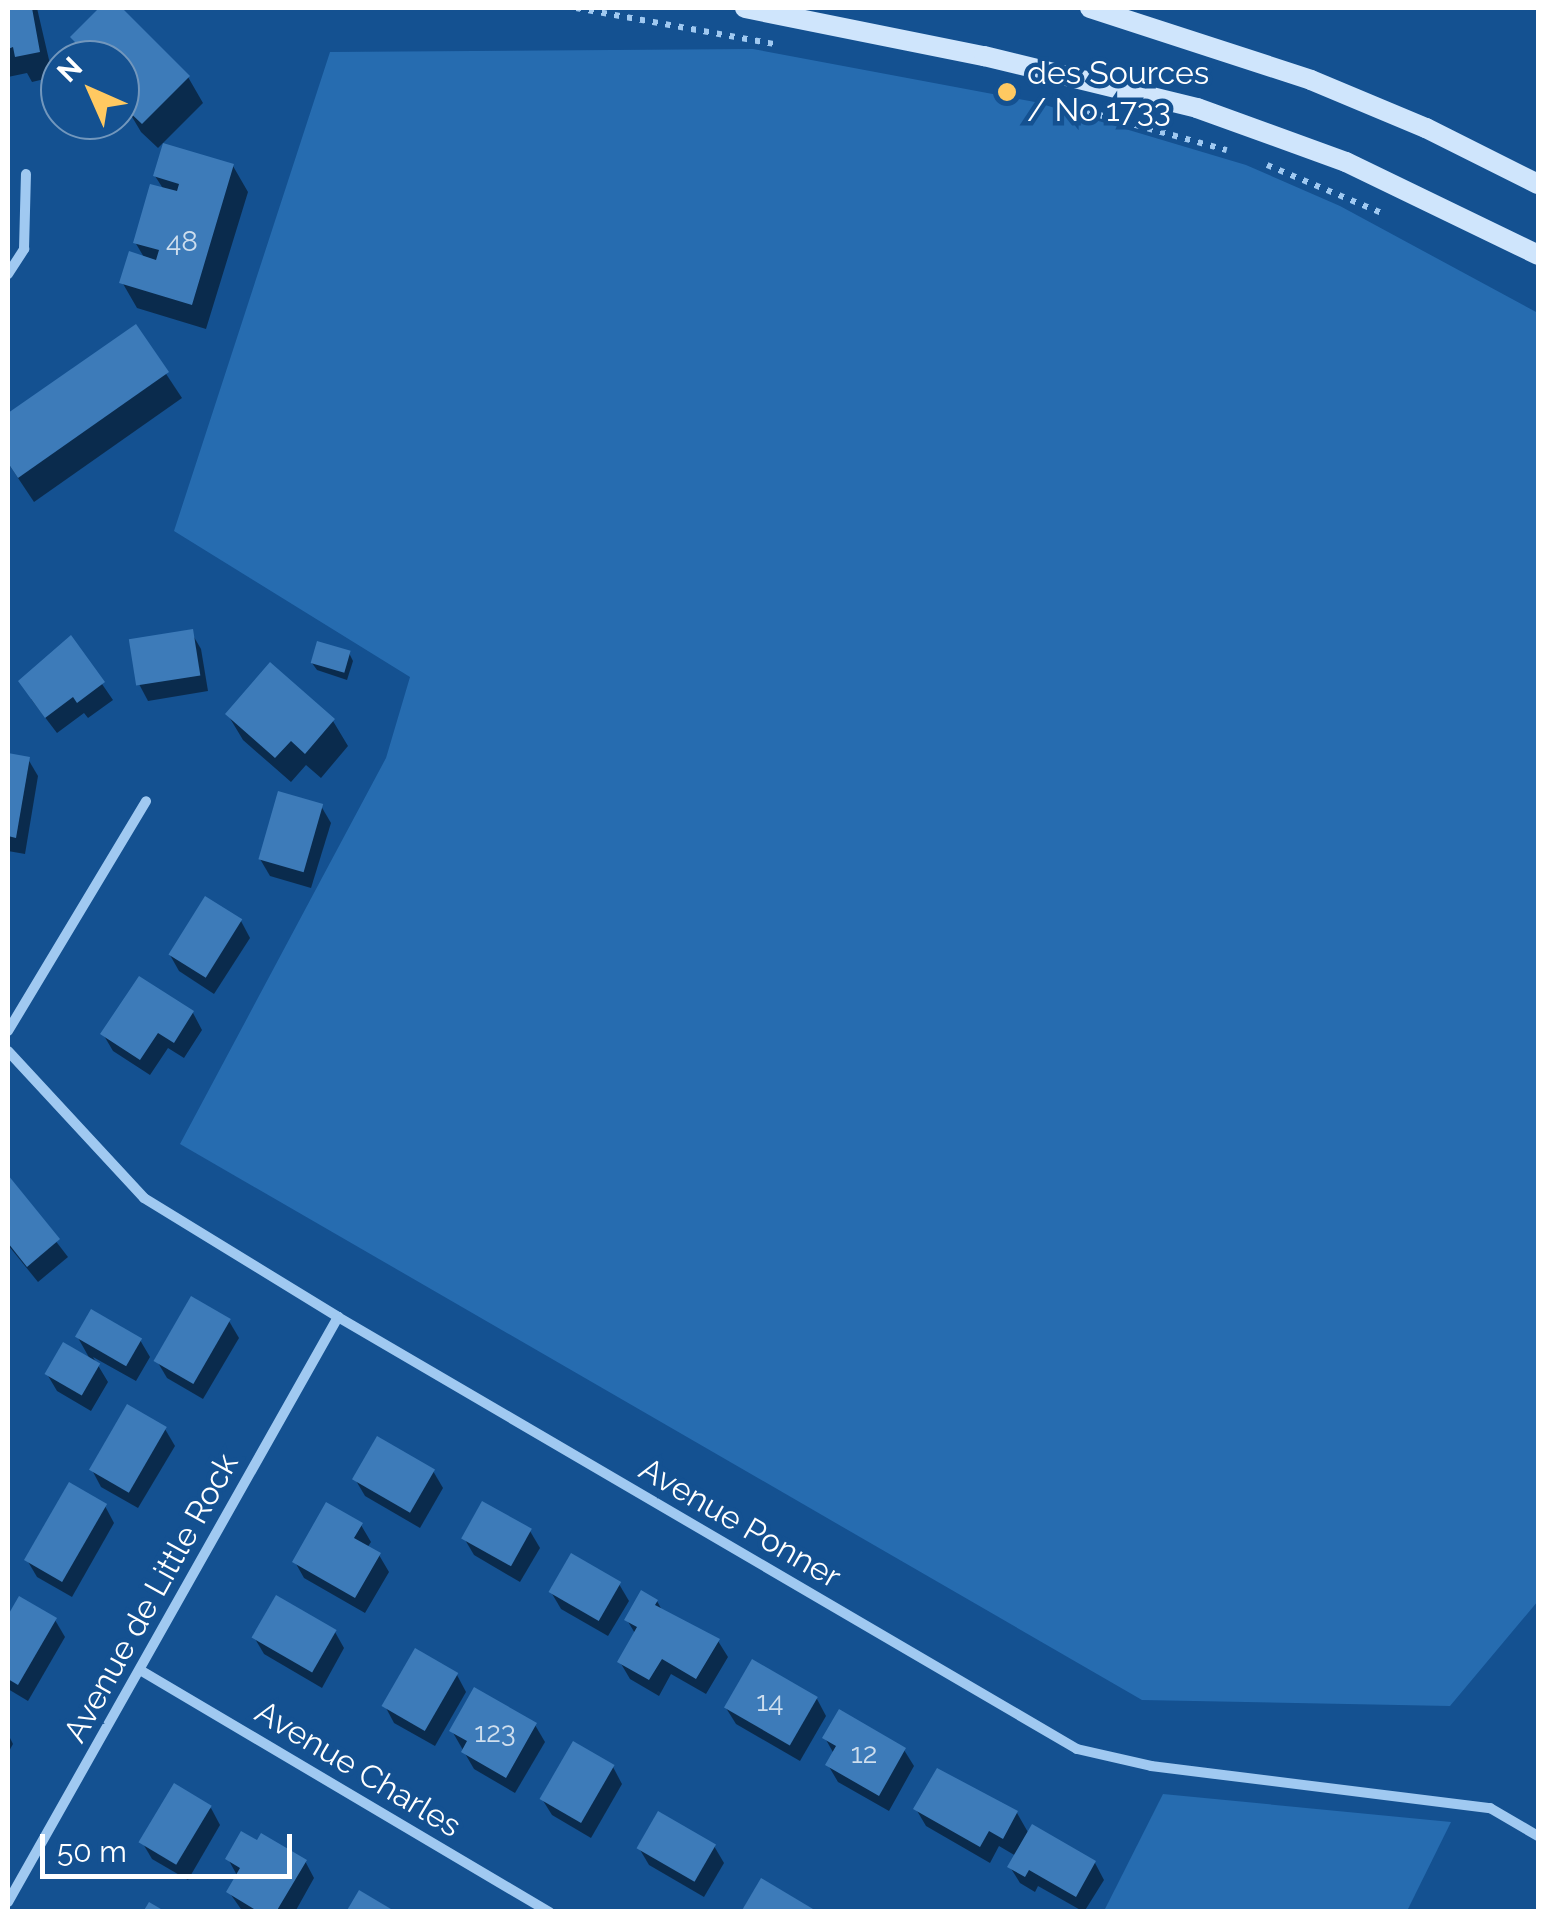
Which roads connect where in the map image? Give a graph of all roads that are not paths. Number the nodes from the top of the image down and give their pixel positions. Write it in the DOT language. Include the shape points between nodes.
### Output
graph roads {
  1 [pos="745,8"];
  2 [pos="1090,8"];
  3 [pos="26,174"];
  4 [pos="1538,184"];
  5 [pos="1538,254"];
  6 [pos="8,274"];
  7 [pos="146,801"];
  8 [pos="8,1030"];
  9 [pos="8,1051"];
  10 [pos="338,1317"];
  11 [pos="140,1670"];
  12 [pos="1538,1836"];
  13 [pos="8,1902"];
  14 [pos="550,1912"];
  1 -- 5 [label="main road" via="1197,108 1346,162"];
  2 -- 4 [label="main road" via="1328,87"];
  3 -- 6 [label="street" via="24,249"];
  7 -- 8 [label="street"];
  9 -- 10 [label="street, Avenue Ponner" via="144,1198"];
  10 -- 11 [label="street, Avenue de Little Rock"];
  10 -- 12 [label="street, Avenue Ponner" via="1077,1750 1151,1766 1490,1808"];
  11 -- 13 [label="street, Avenue de Little Rock"];
  11 -- 14 [label="street, Avenue Charles"];
}
